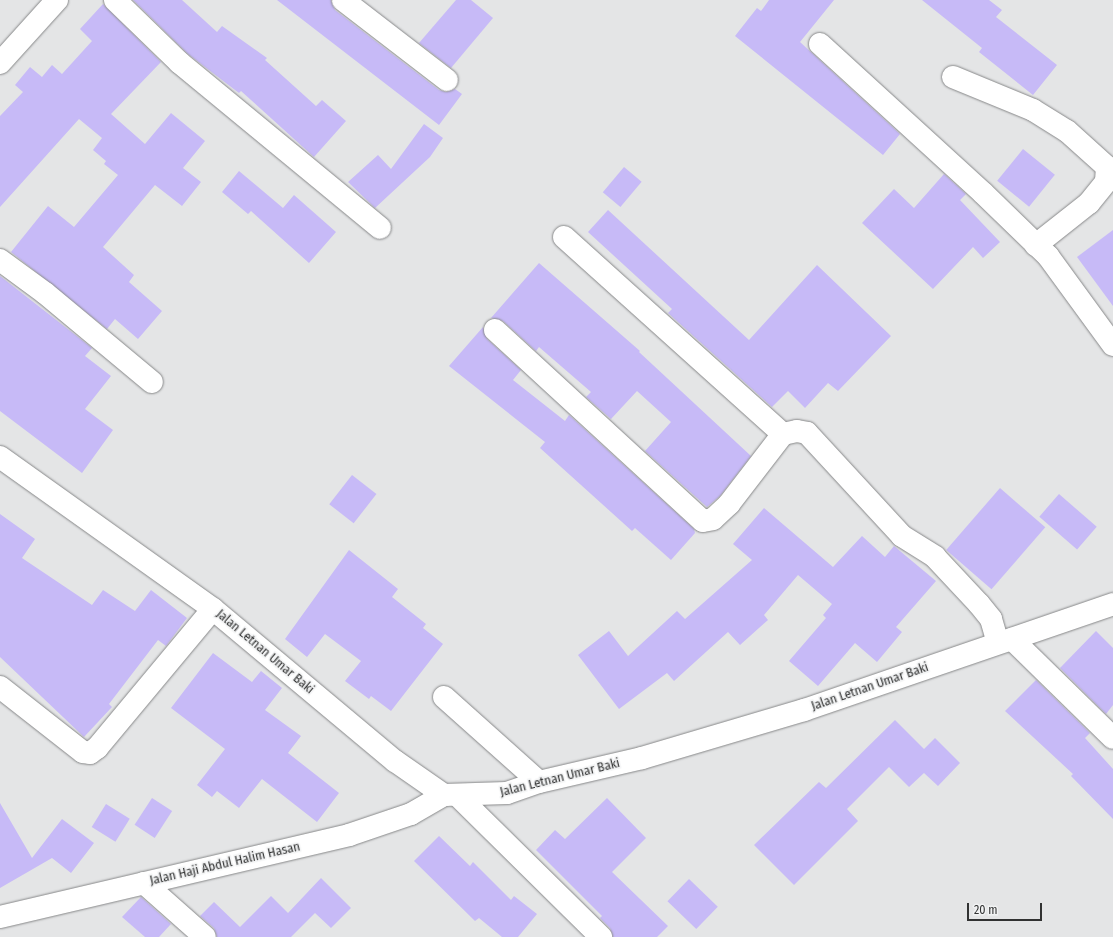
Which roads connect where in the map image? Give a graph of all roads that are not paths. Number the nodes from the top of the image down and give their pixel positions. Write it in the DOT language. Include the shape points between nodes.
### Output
graph roads {
  1 [pos="57,0"];
  2 [pos="114,0"];
  3 [pos="343,0"];
  4 [pos="820,44"];
  5 [pos="1,58"];
  6 [pos="954,77"];
  7 [pos="447,80"];
  8 [pos="380,228"];
  9 [pos="564,237"];
  10 [pos="1036,245"];
  11 [pos="0,260"];
  12 [pos="495,330"];
  13 [pos="1113,345"];
  14 [pos="152,382"];
  15 [pos="783,434"];
  16 [pos="0,457"];
  17 [pos="1113,604"];
  18 [pos="213,609"];
  19 [pos="1005,641"];
  20 [pos="0,687"];
  21 [pos="444,697"];
  22 [pos="1113,738"];
  23 [pos="539,782"];
  24 [pos="451,796"];
  25 [pos="144,883"];
  26 [pos="0,917"];
  27 [pos="205,937"];
  28 [pos="601,937"];
  1 -- 5 [label="street"];
  2 -- 8 [label="street" via="180,63"];
  3 -- 7 [label="street"];
  4 -- 10 [label="street"];
  6 -- 10 [label="street" via="1033,110 1067,131 1107,168 1106,182 1089,203"];
  9 -- 15 [label="street"];
  10 -- 13 [label="street" via="1048,256"];
  11 -- 14 [label="street" via="45,293"];
  12 -- 15 [label="street" via="703,521 713,519 729,504"];
  15 -- 19 [label="street" via="798,431 815,440 902,536 935,557 992,619"];
  16 -- 18 [label="street, Jalan Letnan Umar Baki"];
  17 -- 19 [label="street, Jalan Letnan Umar Baki"];
  18 -- 20 [label="street" via="97,748 90,753 83,752"];
  18 -- 24 [label="street, Jalan Letnan Umar Baki" via="395,761"];
  19 -- 22 [label="street"];
  19 -- 23 [label="street, Jalan Letnan Umar Baki" via="804,710 642,758"];
  21 -- 23 [label="street"];
  23 -- 24 [label="street, Jalan Letnan Umar Baki" via="507,793"];
  24 -- 25 [label="street, Jalan Haji Abdul Halim Hasan" via="412,814 349,834"];
  24 -- 28 [label="street"];
  25 -- 26 [label="street, Jalan Haji Abdul Halim Hasan"];
  25 -- 27 [label="street"];
}
